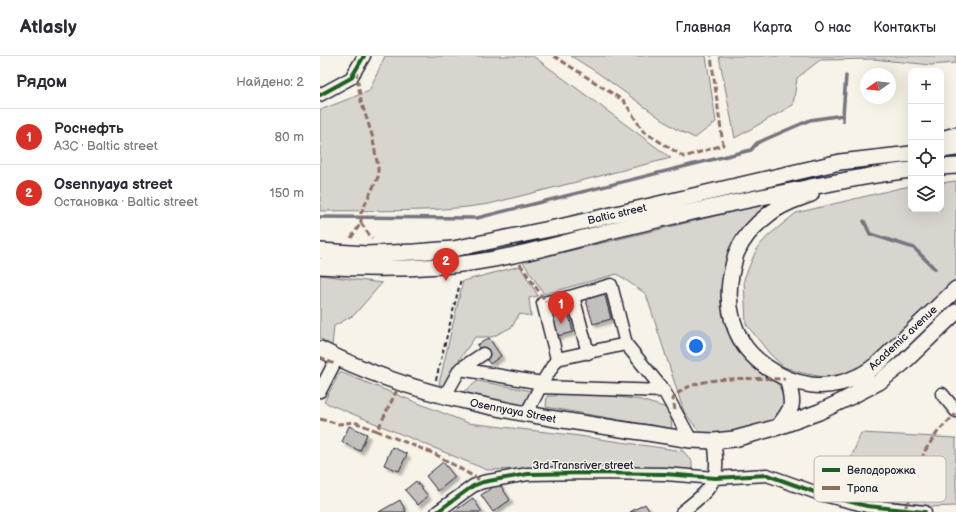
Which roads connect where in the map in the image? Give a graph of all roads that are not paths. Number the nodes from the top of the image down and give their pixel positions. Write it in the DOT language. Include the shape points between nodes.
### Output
graph roads {
  1 [pos="364,56"];
  2 [pos="320,95"];
  3 [pos="956,135"];
  4 [pos="944,137"];
  5 [pos="908,147"];
  6 [pos="956,148"];
  7 [pos="944,150"];
  8 [pos="908,154"];
  9 [pos="840,162"];
  10 [pos="956,166"];
  11 [pos="944,167"];
  12 [pos="908,170"];
  13 [pos="848,179"];
  14 [pos="320,251"];
  15 [pos="320,266"];
  16 [pos="956,288"];
  17 [pos="573,296"];
  18 [pos="956,312"];
  19 [pos="626,344"];
  20 [pos="320,349"];
  21 [pos="588,353"];
  22 [pos="483,354"];
  23 [pos="337,358"];
  24 [pos="557,360"];
  25 [pos="460,370"];
  26 [pos="788,380"];
  27 [pos="541,385"];
  28 [pos="320,391"];
  29 [pos="664,391"];
  30 [pos="942,394"];
  31 [pos="445,396"];
  32 [pos="956,410"];
  33 [pos="526,415"];
  34 [pos="778,426"];
  35 [pos="691,440"];
  36 [pos="714,441"];
  37 [pos="715,478"];
  38 [pos="814,492"];
  39 [pos="851,502"];
  40 [pos="437,512"];
  41 [pos="682,512"];
  42 [pos="924,512"];
  1 -- 2 [label="street" via="351,78"];
  3 -- 4 [label="main road"];
  5 -- 9 [label="main road"];
  6 -- 7 [label="main road"];
  8 -- 9 [label="main road, Baltic street"];
  9 -- 14 [label="main road, Baltic street" via="453,249 366,254"];
  10 -- 11 [label="main road"];
  12 -- 13 [label="main road, Baltic street"];
  13 -- 15 [label="main road, Baltic street" via="685,213 488,260 405,268"];
  13 -- 26 [label="main road, Academic avenue" via="795,200 768,214 750,231 736,252 728,288 735,326 743,343 757,360"];
  16 -- 26 [label="main road, Academic avenue" via="892,351 860,376 831,385 814,386"];
  17 -- 19 [label="street" via="611,285"];
  17 -- 21 [label="street"];
  17 -- 24 [label="street" via="543,303"];
  18 -- 34 [label="main road, Academic avenue" via="902,364 879,382 819,412"];
  19 -- 21 [label="street"];
  19 -- 29 [label="street"];
  20 -- 23 [label="main road, Osennyaya Street"];
  21 -- 24 [label="street"];
  22 -- 25 [label="street"];
  23 -- 28 [label="street"];
  23 -- 31 [label="main road, Osennyaya Street" via="377,375"];
  24 -- 27 [label="street"];
  25 -- 27 [label="street"];
  25 -- 31 [label="street"];
  26 -- 34 [label="main road" via="791,410"];
  27 -- 29 [label="street"];
  27 -- 33 [label="street"];
  29 -- 35 [label="street"];
  30 -- 32 [label="street"];
  31 -- 33 [label="main road, Osennyaya Street"];
  33 -- 35 [label="main road, Osennyaya Street"];
  34 -- 36 [label="main road, Academic avenue" via="734,439"];
  35 -- 36 [label="main road, Osennyaya Street"];
  36 -- 37 [label="street" via="717,458"];
  37 -- 38 [label="street, 3rd Transriver street" via="767,475"];
  37 -- 40 [label="street, 3rd Transriver street" via="665,474 528,474 473,486"];
  37 -- 41 [label="street" via="704,494"];
  39 -- 42 [label="street, 3rd Transriver street"];
}
